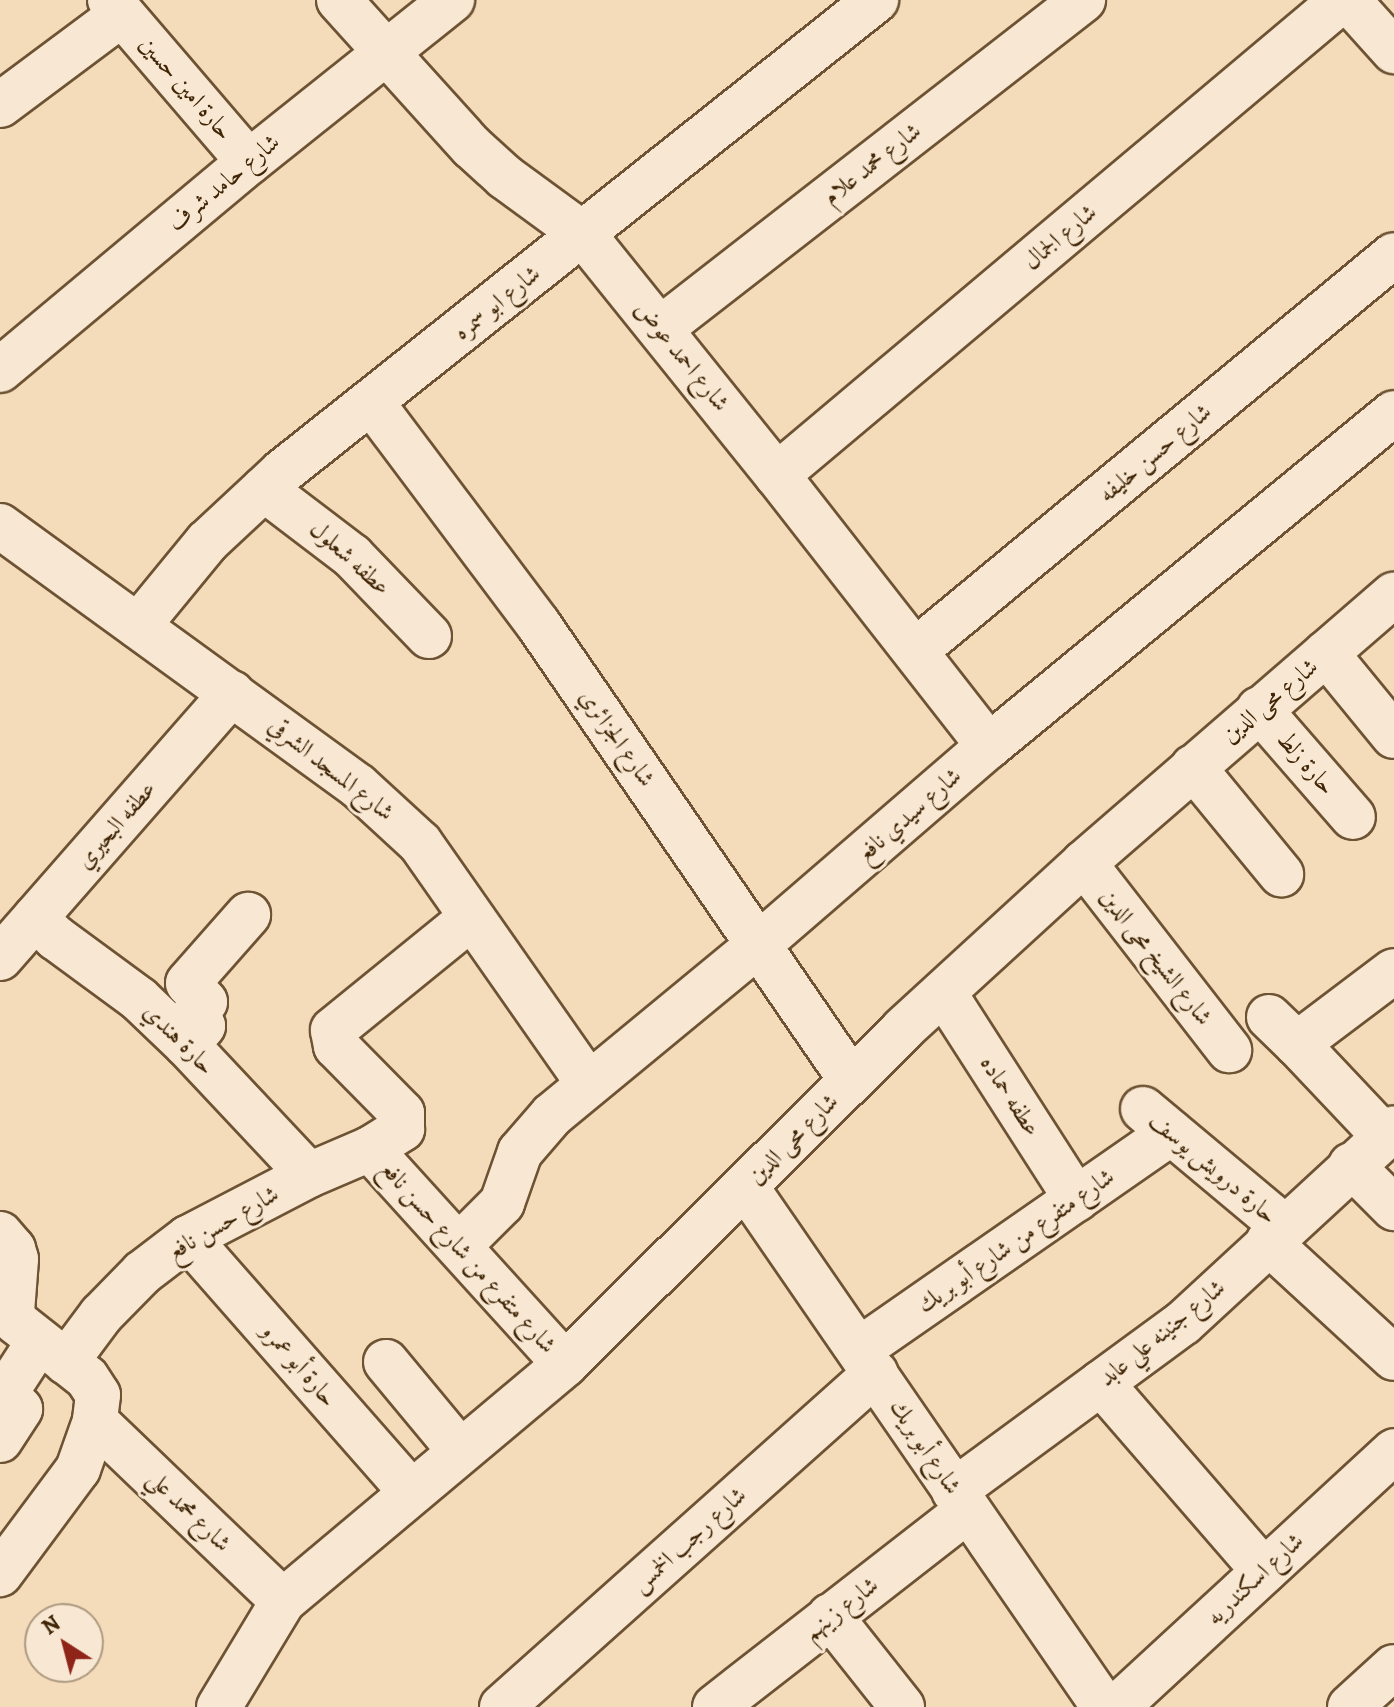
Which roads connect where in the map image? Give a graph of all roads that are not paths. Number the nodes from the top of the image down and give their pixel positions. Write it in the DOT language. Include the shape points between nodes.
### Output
graph roads {
  1 [pos="339,0"];
  2 [pos="452,0"];
  3 [pos="876,0"];
  4 [pos="1083,0"];
  5 [pos="1345,0"];
  6 [pos="116,7"];
  7 [pos="386,51"];
  8 [pos="1394,51"];
  9 [pos="0,105"];
  10 [pos="249,162"];
  11 [pos="583,234"];
  12 [pos="1394,255"];
  13 [pos="660,329"];
  14 [pos="0,370"];
  15 [pos="372,403"];
  16 [pos="1394,413"];
  17 [pos="777,475"];
  18 [pos="264,489"];
  19 [pos="0,526"];
  20 [pos="1394,594"];
  21 [pos="138,626"];
  22 [pos="429,636"];
  23 [pos="915,651"];
  24 [pos="1326,653"];
  25 [pos="232,693"];
  26 [pos="1259,709"];
  27 [pos="1394,736"];
  28 [pos="989,746"];
  29 [pos="1193,767"];
  30 [pos="1353,817"];
  31 [pos="1084,863"];
  32 [pos="1281,874"];
  33 [pos="248,915"];
  34 [pos="35,918"];
  35 [pos="471,918"];
  36 [pos="757,946"];
  37 [pos="0,958"];
  38 [pos="1394,971"];
  39 [pos="944,993"];
  40 [pos="187,1045"];
  41 [pos="1229,1050"];
  42 [pos="851,1080"];
  43 [pos="589,1084"];
  44 [pos="1157,1121"];
  45 [pos="1389,1132"];
  46 [pos="370,1149"];
  47 [pos="1351,1165"];
  48 [pos="309,1175"];
  49 [pos="746,1187"];
  50 [pos="1076,1199"];
  51 [pos="1394,1208"];
  52 [pos="0,1234"];
  53 [pos="1276,1235"];
  54 [pos="188,1238"];
  55 [pos="459,1246"];
  56 [pos="53,1352"];
  57 [pos="1394,1358"];
  58 [pos="868,1361"];
  59 [pos="386,1362"];
  60 [pos="565,1364"];
  61 [pos="1101,1383"];
  62 [pos="95,1421"];
  63 [pos="0,1440"];
  64 [pos="460,1451"];
  65 [pos="1394,1451"];
  66 [pos="411,1492"];
  67 [pos="960,1501"];
  68 [pos="1264,1571"];
  69 [pos="0,1574"];
  70 [pos="283,1601"];
  71 [pos="830,1616"];
  72 [pos="1394,1667"];
  73 [pos="717,1706"];
  74 [pos="219,1707"];
  75 [pos="502,1707"];
  76 [pos="902,1707"];
  77 [pos="1104,1707"];
  78 [pos="1117,1707"];
  79 [pos="1350,1707"];
  1 -- 7 [label="street, شارع احمد عوض"];
  2 -- 7 [label="street, شارع حامد شرف"];
  3 -- 11 [label="street, شارع ابو سمره"];
  4 -- 13 [label="street, شارع محمد علام"];
  5 -- 8 [label="street"];
  5 -- 17 [label="street, شارع الجمال"];
  6 -- 9 [label="street, حارة امين حسين"];
  6 -- 10 [label="street, حارة امين حسين"];
  7 -- 10 [label="street, شارع حامد شرف"];
  7 -- 11 [label="street, شارع احمد عوض" via="472,147"];
  10 -- 14 [label="street, شارع حامد شرف"];
  11 -- 13 [label="street, شارع احمد عوض"];
  11 -- 15 [label="street, شارع ابو سمره"];
  12 -- 23 [label="street, شارع حسن خليفه"];
  13 -- 17 [label="street, شارع احمد عوض"];
  15 -- 18 [label="street, شارع ابو سمره"];
  15 -- 36 [label="street, شارع الجزائري" via="538,624"];
  16 -- 28 [label="street, شارع سيدي نافع"];
  17 -- 23 [label="street, شارع احمد عوض"];
  18 -- 21 [label="street, شارع ابو سمره" via="207,542"];
  18 -- 22 [label="street, عطفه شعلول" via="352,556"];
  19 -- 21 [label="street, شارع المسجد الشرقي"];
  20 -- 24 [label="street, شارع محى الدين"];
  21 -- 25 [label="street, شارع المسجد الشرقي"];
  23 -- 28 [label="street, شارع احمد عوض"];
  24 -- 26 [label="street, شارع محى الدين"];
  24 -- 27 [label="street"];
  25 -- 34 [label="street, عطفه البحيري"];
  25 -- 35 [label="street, شارع المسجد الشرقي" via="358,786 409,832"];
  26 -- 29 [label="street, شارع محى الدين"];
  26 -- 30 [label="street, حارة زلط"];
  28 -- 36 [label="street, شارع سيدي نافع"];
  29 -- 31 [label="street, شارع محى الدين"];
  29 -- 32 [label="street"];
  31 -- 39 [label="street, شارع محى الدين"];
  31 -- 41 [label="street, شارع الشيخ محى الدين"];
  33 -- 40 [label="street" via="187,985 205,1002 194,1015 203,1026"];
  34 -- 37 [label="street, عطفه البحيري"];
  34 -- 40 [label="street, حارة هندي" via="139,999"];
  35 -- 43 [label="street, شارع المسجد الشرقي"];
  35 -- 46 [label="street, شارع حسن نافع" via="333,1030 336,1046 405,1121 399,1132"];
  36 -- 42 [label="street, شارع الجزائري"];
  36 -- 43 [label="street, شارع سيدي نافع"];
  38 -- 45 [label="street" via="1283,1031"];
  39 -- 42 [label="street, شارع محى الدين"];
  39 -- 50 [label="street, عطفه حماده"];
  40 -- 48 [label="street, حارة هندي"];
  42 -- 49 [label="street, شارع محى الدين"];
  43 -- 55 [label="street, شارع سيدي نافع" via="531,1135 502,1203"];
  44 -- 50 [label="street, شارع متفرع من شارع أبو بريك"];
  44 -- 53 [label="street, حارة درويش يوسف"];
  45 -- 47 [label="street, شارع جنينه علي عابد"];
  46 -- 48 [label="street, شارع حسن نافع"];
  46 -- 55 [label="street, شارع متفرع من شارع حسن نافع"];
  47 -- 51 [label="street"];
  47 -- 53 [label="street, شارع جنينه علي عابد"];
  48 -- 54 [label="street, شارع حسن نافع"];
  49 -- 58 [label="street, شارع أبو بريك"];
  49 -- 60 [label="street, شارع محى الدين"];
  50 -- 58 [label="street, شارع متفرع من شارع أبو بريك"];
  52 -- 56 [label="street" via="16,1259 16,1322"];
  53 -- 57 [label="street, حارة درويش يوسف"];
  53 -- 61 [label="street, شارع جنينه علي عابد" via="1183,1323"];
  54 -- 56 [label="street, شارع حسن نافع"];
  54 -- 66 [label="street, حارة أبو عمرو"];
  55 -- 60 [label="street, شارع متفرع من شارع حسن نافع"];
  56 -- 62 [label="street" via="96,1388"];
  56 -- 63 [label="street, شارع حسن نافع" via="8,1389 20,1409"];
  58 -- 67 [label="street, شارع أبو بريك"];
  58 -- 75 [label="street, شارع رجب الخمس"];
  59 -- 64 [label="street"];
  60 -- 64 [label="street, شارع محى الدين"];
  61 -- 67 [label="street, شارع جنينه علي عابد"];
  61 -- 68 [label="street"];
  62 -- 69 [label="street" via="78,1469"];
  62 -- 70 [label="street, شارع محمد علي"];
  64 -- 66 [label="street, شارع محى الدين"];
  65 -- 68 [label="street, شارع اسكندريه"];
  66 -- 70 [label="street, شارع محى الدين"];
  67 -- 71 [label="street, شارع زينهم"];
  67 -- 77 [label="street, شارع أبو بريك"];
  68 -- 78 [label="street, شارع اسكندريه"];
  70 -- 74 [label="street, شارع محى الدين"];
  71 -- 73 [label="street, شارع زينهم"];
  71 -- 76 [label="street"];
  72 -- 79 [label="street"];
}
